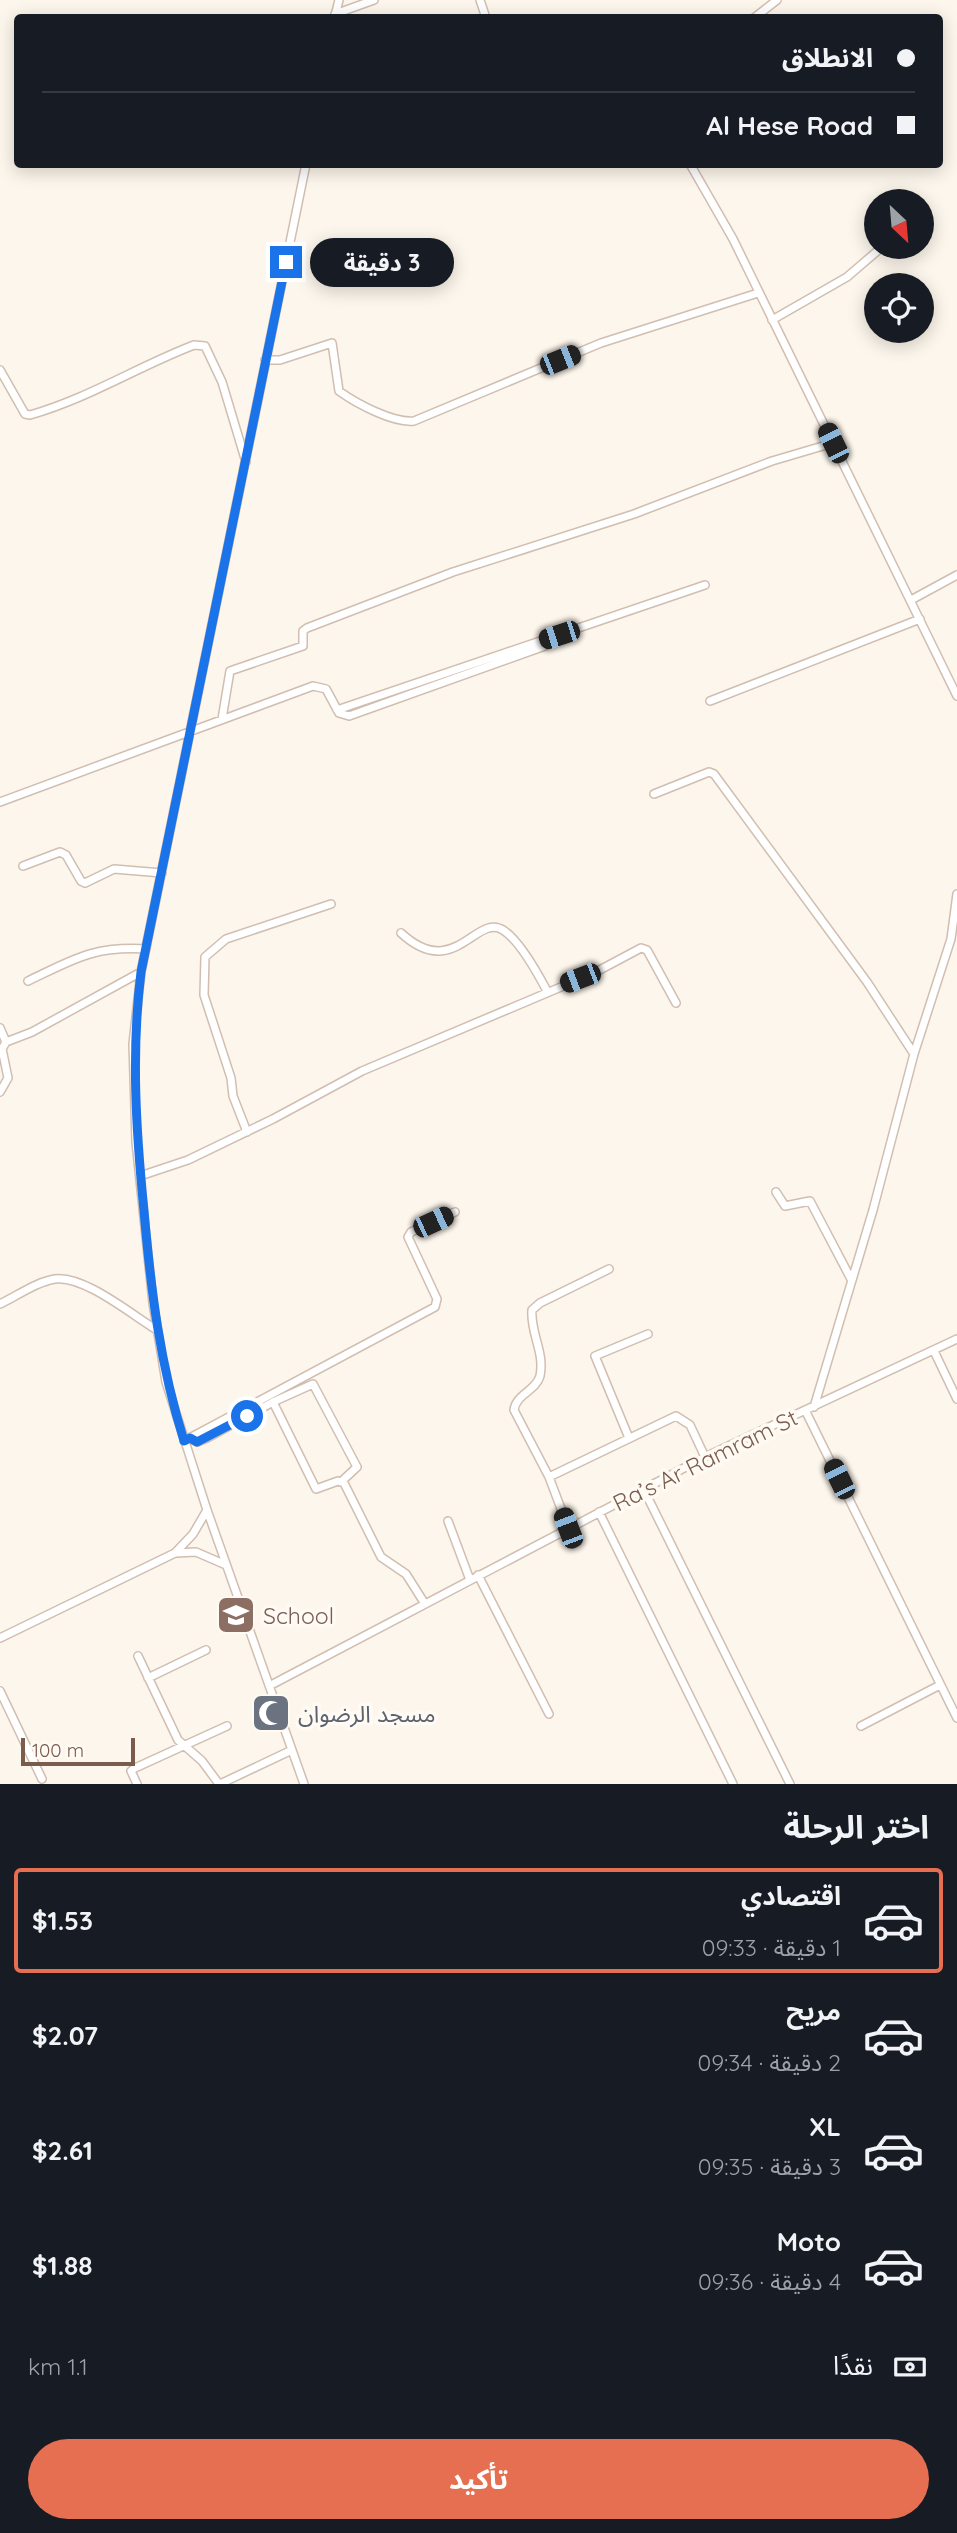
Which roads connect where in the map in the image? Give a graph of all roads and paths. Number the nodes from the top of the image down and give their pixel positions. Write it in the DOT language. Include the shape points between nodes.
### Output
graph roads {
  1 [pos="374,0"];
  2 [pos="777,0"];
  3 [pos="340,14"];
  4 [pos="759,14"];
  5 [pos="305,168"];
  6 [pos="692,168"];
  7 [pos="868,259"];
  8 [pos="758,293"];
  9 [pos="772,320"];
  10 [pos="265,360"];
  11 [pos="0,370"];
  12 [pos="833,443"];
  13 [pos="246,463"];
  14 [pos="957,575"];
  15 [pos="705,586"];
  16 [pos="911,600"];
  17 [pos="920,619"];
  18 [pos="545,646"];
  19 [pos="957,695"];
  20 [pos="710,701"];
  21 [pos="337,710"];
  22 [pos="222,719"];
  23 [pos="191,732"];
  24 [pos="654,794"];
  25 [pos="0,802"];
  26 [pos="23,866"];
  27 [pos="162,873"];
  28 [pos="957,894"];
  29 [pos="331,904"];
  30 [pos="401,933"];
  31 [pos="146,949"];
  32 [pos="141,972"];
  33 [pos="28,981"];
  34 [pos="547,991"];
  35 [pos="676,1003"];
  36 [pos="0,1028"];
  37 [pos="6,1042"];
  38 [pos="914,1054"];
  39 [pos="0,1092"];
  40 [pos="247,1132"];
  41 [pos="140,1176"];
  42 [pos="776,1192"];
  43 [pos="455,1212"];
  44 [pos="609,1269"];
  45 [pos="851,1279"];
  46 [pos="0,1304"];
  47 [pos="157,1330"];
  48 [pos="648,1334"];
  49 [pos="957,1339"];
  50 [pos="934,1351"];
  51 [pos="293,1388"];
  52 [pos="957,1399"];
  53 [pos="273,1402"];
  54 [pos="814,1407"];
  55 [pos="806,1412"];
  56 [pos="629,1438"];
  57 [pos="187,1440"];
  58 [pos="705,1457"];
  59 [pos="549,1477"];
  60 [pos="342,1481"];
  61 [pos="644,1490"];
  62 [pos="207,1510"];
  63 [pos="599,1512"];
  64 [pos="448,1521"];
  65 [pos="568,1528"];
  66 [pos="176,1553"];
  67 [pos="226,1564"];
  68 [pos="478,1575"];
  69 [pos="470,1580"];
  70 [pos="425,1604"];
  71 [pos="0,1638"];
  72 [pos="206,1650"];
  73 [pos="138,1656"];
  74 [pos="148,1678"];
  75 [pos="271,1685"];
  76 [pos="940,1685"];
  77 [pos="0,1691"];
  78 [pos="549,1714"];
  79 [pos="957,1718"];
  80 [pos="227,1726"];
  81 [pos="861,1726"];
  82 [pos="185,1746"];
  83 [pos="292,1750"];
  84 [pos="43,1779"];
  85 [pos="137,1784"];
  86 [pos="220,1784"];
  87 [pos="304,1784"];
  88 [pos="733,1784"];
  89 [pos="790,1784"];
  1 -- 3 [label="street"];
  2 -- 4 [label="street"];
  5 -- 10 [label="street"];
  6 -- 8 [label="street"];
  7 -- 9 [label="street" via="847,277"];
  8 -- 9 [label="street"];
  8 -- 10 [label="street" via="601,343 414,421 397,421 339,391 332,343 280,360"];
  9 -- 12 [label="street"];
  10 -- 13 [label="street"];
  11 -- 13 [label="street" via="25,414 30,415 94,393 163,356 194,345 205,346 222,382"];
  12 -- 16 [label="street"];
  12 -- 22 [label="street" via="453,572 307,628 303,646 230,671"];
  13 -- 23 [label="street"];
  14 -- 16 [label="street"];
  15 -- 21 [label="street"];
  16 -- 17 [label="street"];
  17 -- 19 [label="street"];
  17 -- 20 [label="street"];
  18 -- 21 [label="street" via="349,716"];
  21 -- 22 [label="street" via="326,689 313,686"];
  22 -- 23 [label="street"];
  23 -- 25 [label="street"];
  23 -- 27 [label="street"];
  24 -- 38 [label="street" via="714,774 867,982"];
  26 -- 27 [label="street" via="60,852 85,883 114,869"];
  27 -- 31 [label="street"];
  28 -- 38 [label="street" via="951,939"];
  29 -- 40 [label="street" via="226,939 205,957 207,1005"];
  30 -- 34 [label="street" via="417,948 442,952 480,932 503,929"];
  31 -- 32 [label="street"];
  31 -- 33 [label="street" via="89,951"];
  32 -- 37 [label="street"];
  32 -- 41 [label="street" via="134,1044"];
  34 -- 35 [label="street" via="644,948"];
  34 -- 40 [label="street" via="362,1071"];
  36 -- 37 [label="street"];
  37 -- 39 [label="street" via="2,1049 8,1078"];
  38 -- 45 [label="street"];
  40 -- 41 [label="street"];
  41 -- 47 [label="street"];
  42 -- 45 [label="street" via="785,1206 810,1202"];
  43 -- 51 [label="street" via="408,1237 437,1299 435,1307"];
  44 -- 59 [label="street" via="532,1310 541,1369 535,1387 514,1403 514,1410"];
  45 -- 54 [label="street"];
  46 -- 47 [label="street" via="46,1281 66,1279 86,1286"];
  47 -- 57 [label="street" via="166,1382"];
  48 -- 56 [label="street" via="595,1356"];
  49 -- 50 [label="street, Ra’s Ar Ramram St"];
  50 -- 52 [label="street"];
  50 -- 54 [label="street, Ra’s Ar Ramram St"];
  51 -- 53 [label="street"];
  51 -- 57 [label="street"];
  51 -- 60 [label="street" via="313,1384 354,1459 355,1471"];
  53 -- 57 [label="street" via="207,1438"];
  53 -- 60 [label="street" via="316,1489"];
  54 -- 55 [label="street, Ra’s Ar Ramram St"];
  55 -- 58 [label="street, Ra’s Ar Ramram St"];
  55 -- 76 [label="street"];
  56 -- 58 [label="street" via="676,1416 690,1425"];
  56 -- 59 [label="street"];
  57 -- 62 [label="street"];
  58 -- 61 [label="street, Ra’s Ar Ramram St"];
  59 -- 65 [label="street"];
  60 -- 70 [label="street" via="381,1557 406,1574"];
  61 -- 63 [label="street, Ra’s Ar Ramram St"];
  61 -- 89 [label="street"];
  62 -- 66 [label="street"];
  62 -- 67 [label="street"];
  63 -- 65 [label="street, Ra’s Ar Ramram St"];
  63 -- 88 [label="street"];
  64 -- 69 [label="street"];
  65 -- 68 [label="street, Ra’s Ar Ramram St"];
  66 -- 67 [label="street" via="196,1552"];
  66 -- 71 [label="street"];
  67 -- 75 [label="street"];
  68 -- 69 [label="street, Ra’s Ar Ramram St"];
  68 -- 78 [label="street"];
  69 -- 70 [label="street, Ra’s Ar Ramram St"];
  70 -- 75 [label="street, Ra’s Ar Ramram St"];
  72 -- 74 [label="street"];
  73 -- 74 [label="street"];
  74 -- 82 [label="street"];
  75 -- 83 [label="street"];
  76 -- 79 [label="street"];
  76 -- 81 [label="street"];
  77 -- 84 [label="street"];
  80 -- 82 [label="street"];
  82 -- 85 [label="street" via="131,1770"];
  82 -- 86 [label="street"];
  83 -- 86 [label="street"];
  83 -- 87 [label="street"];
}
